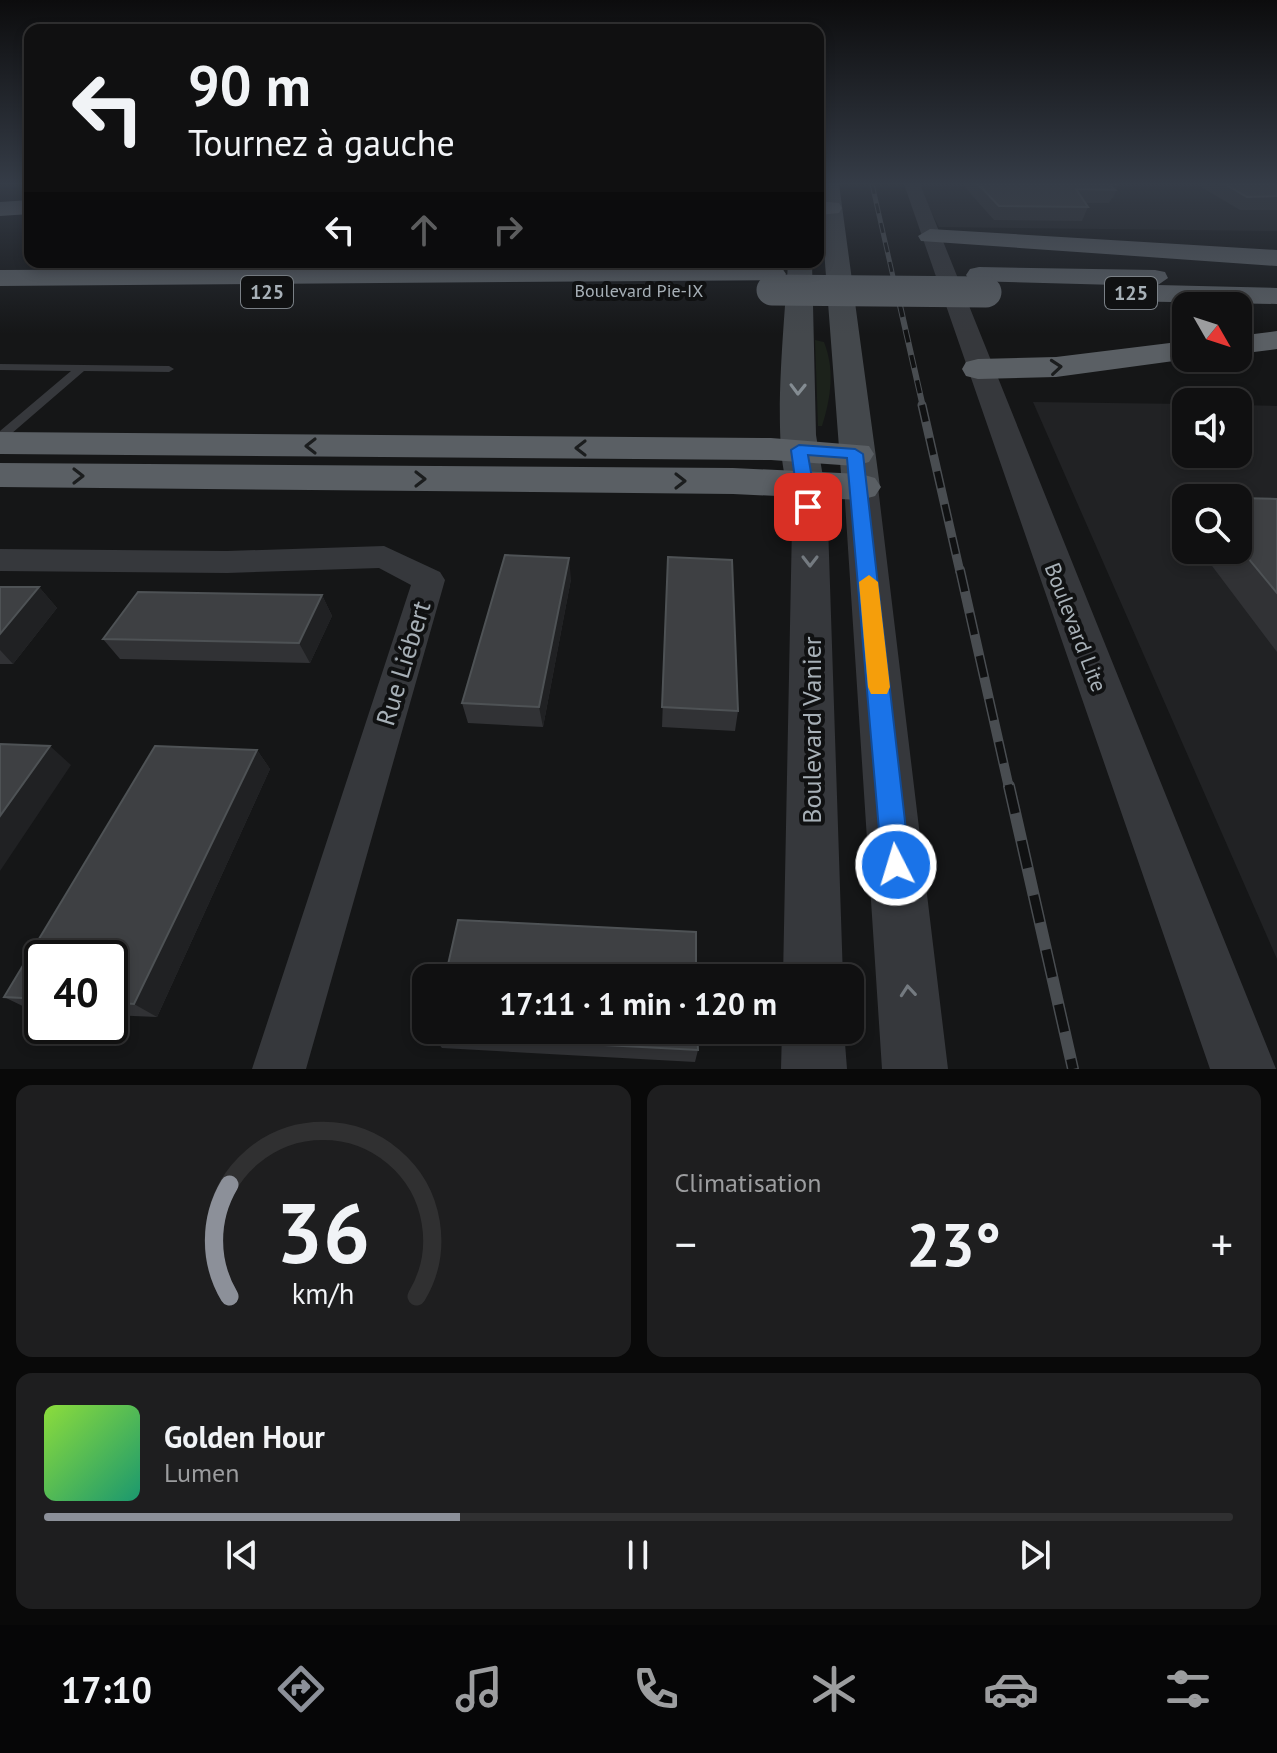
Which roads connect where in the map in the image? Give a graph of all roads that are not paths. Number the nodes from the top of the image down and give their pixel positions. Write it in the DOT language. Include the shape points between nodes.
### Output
graph roads {
  1 [pos="829,234"];
  2 [pos="930,236"];
  3 [pos="1277,258"];
  4 [pos="0,270"];
  5 [pos="782,275"];
  6 [pos="65,277"];
  7 [pos="0,278"];
  8 [pos="1277,280"];
  9 [pos="982,284"];
  10 [pos="0,294"];
  11 [pos="1277,296"];
  12 [pos="1277,340"];
  13 [pos="1252,343"];
  14 [pos="1172,353"];
  15 [pos="0,367"];
  16 [pos="80,369"];
  17 [pos="169,369"];
  18 [pos="978,369"];
  19 [pos="0,440"];
  20 [pos="802,467"];
  21 [pos="858,470"];
  22 [pos="0,475"];
  23 [pos="0,560"];
  24 [pos="813,964"];
  25 [pos="813,1044"];
  26 [pos="279,1069"];
  27 [pos="814,1069"];
  28 [pos="915,1069"];
  29 [pos="1243,1069"];
  1 -- 21 [label="main road"];
  2 -- 3 [label="highway"];
  2 -- 18 [label="street, Boulevard Lite"];
  4 -- 6 [label="highway"];
  5 -- 6 [label="highway, Boulevard Pie-IX / 125"];
  5 -- 9 [label="highway, Boulevard Pie-IX / 125, bridge"];
  5 -- 10 [label="highway, Boulevard Pie-IX / 125"];
  5 -- 20 [label="main road, one-way"];
  6 -- 7 [label="highway, Boulevard Pie-IX / 125"];
  8 -- 9 [label="highway, Boulevard Pie-IX / 125"];
  9 -- 11 [label="highway, Boulevard Pie-IX / 125"];
  12 -- 13 [label="highway"];
  18 -- 14 [label="highway, one-way" via="1056,367"];
  15 -- 16 [label="lane"];
  16 -- 17 [label="lane"];
  16 -- 19 [label="lane"];
  18 -- 29 [label="street, Boulevard Lite"];
  20 -- 19 [label="highway, one-way"];
  20 -- 21 [label="highway"];
  22 -- 20 [label="highway, one-way"];
  20 -- 24 [label="street, Boulevard Vanier, one-way" via="810,525"];
  28 -- 21 [label="street, one-way"];
  23 -- 26 [label="street, Rue Liébert" via="384,557 429,580"];
  25 -- 27 [label="street"];
}
